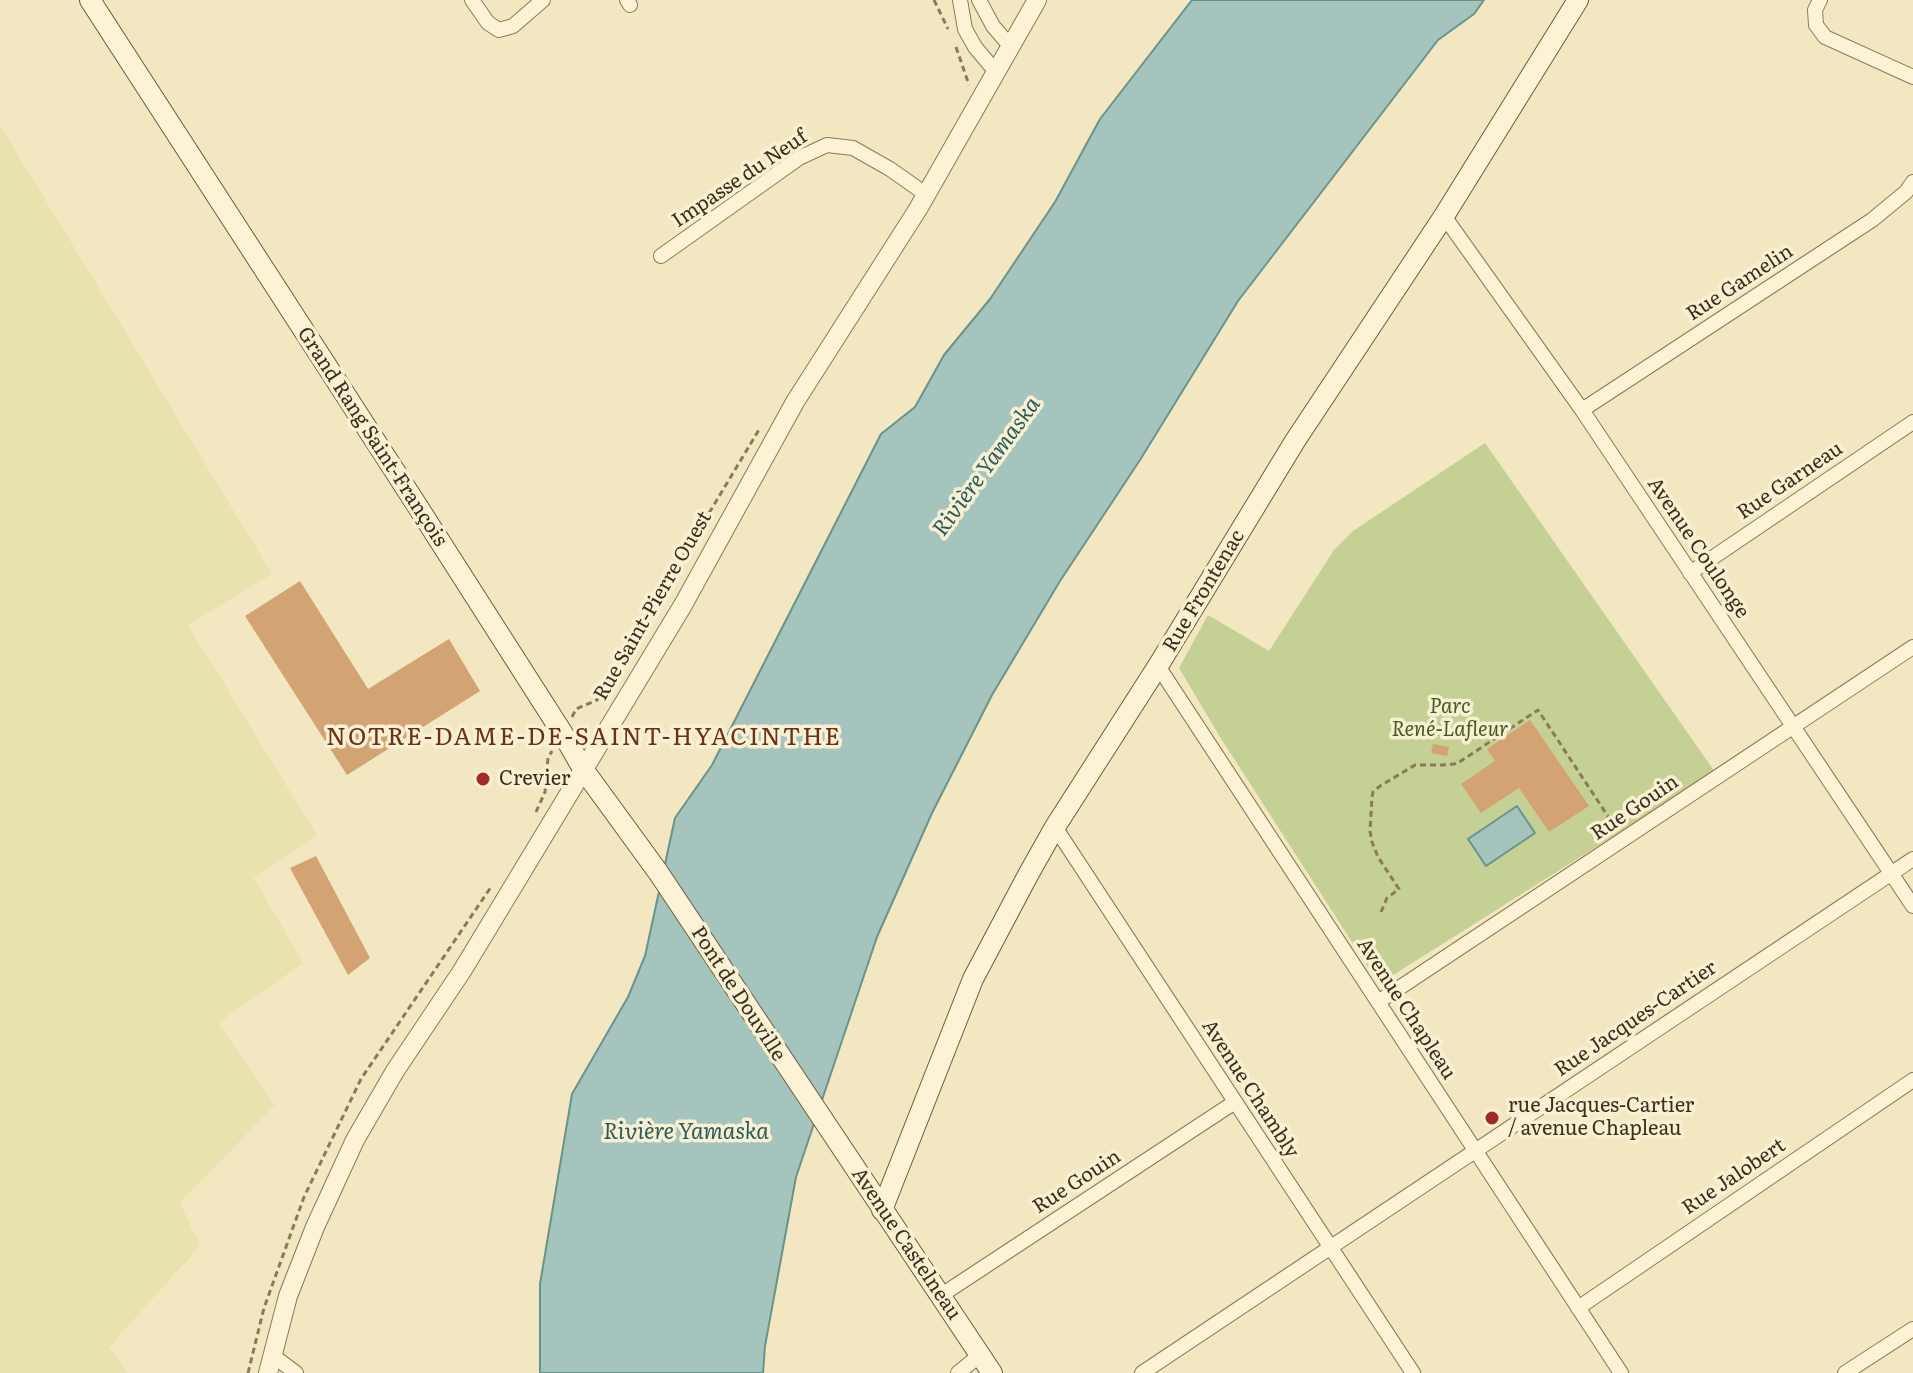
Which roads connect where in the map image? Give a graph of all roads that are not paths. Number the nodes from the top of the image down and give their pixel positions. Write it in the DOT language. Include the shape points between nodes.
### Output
graph roads {
  1 [pos="90,0"];
  2 [pos="472,0"];
  3 [pos="543,0"];
  4 [pos="960,0"];
  5 [pos="979,0"];
  6 [pos="1037,0"];
  7 [pos="1578,0"];
  8 [pos="1820,0"];
  9 [pos="1011,47"];
  10 [pos="996,72"];
  11 [pos="1913,77"];
  12 [pos="1913,182"];
  13 [pos="927,195"];
  14 [pos="1444,216"];
  15 [pos="661,256"];
  16 [pos="1582,410"];
  17 [pos="1913,422"];
  18 [pos="1690,573"];
  19 [pos="1913,647"];
  20 [pos="1158,666"];
  21 [pos="1793,727"];
  22 [pos="583,769"];
  23 [pos="1055,827"];
  24 [pos="1913,859"];
  25 [pos="658,872"];
  26 [pos="1891,873"];
  27 [pos="1913,906"];
  28 [pos="1378,1002"];
  29 [pos="1913,1080"];
  30 [pos="1235,1102"];
  31 [pos="819,1115"];
  32 [pos="1475,1151"];
  33 [pos="882,1210"];
  34 [pos="1330,1248"];
  35 [pos="940,1296"];
  36 [pos="1578,1308"];
  37 [pos="1913,1329"];
  38 [pos="980,1355"];
  39 [pos="270,1364"];
  40 [pos="296,1373"];
  41 [pos="958,1373"];
  42 [pos="992,1373"];
  43 [pos="1142,1373"];
  44 [pos="1413,1373"];
  45 [pos="1621,1373"];
  46 [pos="1845,1373"];
  1 -- 22 [label="main road, Grand Rang Saint-François"];
  2 -- 3 [label="street" via="499,30 513,26"];
  4 -- 10 [label="street" via="965,29"];
  5 -- 9 [label="street"];
  6 -- 9 [label="street, Rue Saint-Pierre Ouest"];
  7 -- 14 [label="main road, Rue Frontenac"];
  8 -- 11 [label="street" via="1816,25 1825,37"];
  9 -- 10 [label="street, Rue Saint-Pierre Ouest"];
  10 -- 13 [label="street, Rue Saint-Pierre Ouest"];
  12 -- 16 [label="street, Rue Gamelin" via="1872,220"];
  13 -- 15 [label="street, Impasse du Neuf" via="853,148 827,145 799,158"];
  13 -- 22 [label="street, Rue Saint-Pierre Ouest" via="795,402 683,605"];
  14 -- 16 [label="street, Avenue Coulonge"];
  14 -- 20 [label="main road, Rue Frontenac" via="1295,441"];
  16 -- 18 [label="street, Avenue Coulonge"];
  17 -- 18 [label="street, Rue Garneau"];
  18 -- 21 [label="street, Avenue Coulonge"];
  19 -- 21 [label="street, Rue Gouin"];
  20 -- 23 [label="main road, Rue Frontenac"];
  20 -- 28 [label="street, Avenue Chapleau"];
  21 -- 26 [label="street, Avenue Coulonge"];
  21 -- 28 [label="street, Rue Gouin"];
  22 -- 25 [label="main road, Grand Rang Saint-François"];
  22 -- 39 [label="street, Rue Saint-Pierre Ouest" via="355,1140 288,1296"];
  23 -- 30 [label="street, Avenue Chambly"];
  23 -- 33 [label="main road, Rue Frontenac" via="973,979"];
  24 -- 26 [label="street, Rue Jacques-Cartier"];
  25 -- 31 [label="main road, Pont de Douville"];
  26 -- 27 [label="street, Avenue Coulonge"];
  26 -- 32 [label="street, Rue Jacques-Cartier"];
  28 -- 32 [label="street, Avenue Chapleau"];
  29 -- 36 [label="street, Rue Jalobert"];
  30 -- 34 [label="street, Avenue Chambly"];
  30 -- 35 [label="street, Rue Gouin"];
  31 -- 33 [label="main road, Avenue Castelneau"];
  32 -- 34 [label="street, Rue Jacques-Cartier"];
  32 -- 36 [label="street, Avenue Chapleau"];
  33 -- 35 [label="main road, Avenue Castelneau"];
  34 -- 43 [label="street, Rue Jacques-Cartier"];
  34 -- 44 [label="street, Avenue Chambly"];
  35 -- 38 [label="main road, Avenue Castelneau"];
  36 -- 45 [label="street, Avenue Chapleau"];
  37 -- 46 [label="street"];
  38 -- 41 [label="street"];
  38 -- 42 [label="main road, Avenue Castelneau"];
  39 -- 40 [label="street"];
}
